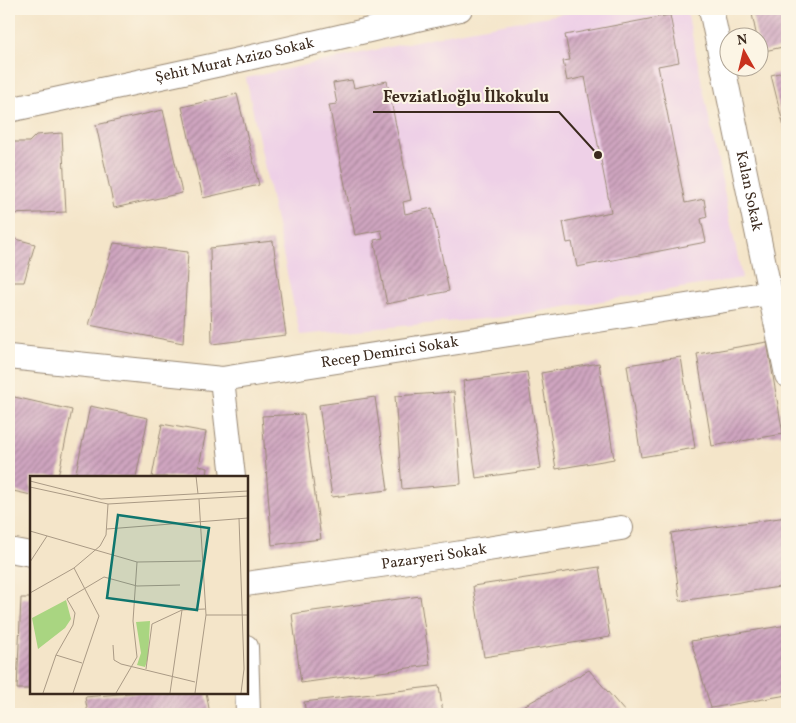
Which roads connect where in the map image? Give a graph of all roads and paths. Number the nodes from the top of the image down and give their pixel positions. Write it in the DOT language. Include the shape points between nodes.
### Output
graph roads {
  1 [pos="460,9"];
  2 [pos="711,9"];
  3 [pos="9,110"];
  4 [pos="769,293"];
  5 [pos="9,357"];
  6 [pos="787,375"];
  7 [pos="222,379"];
  8 [pos="233,476"];
  9 [pos="621,528"];
  10 [pos="9,550"];
  11 [pos="30,554"];
  12 [pos="248,584"];
  13 [pos="247,693"];
  14 [pos="248,714"];
  1 -- 3 [label="street, Şehit Murat Azizo Sokak"];
  2 -- 4 [label="street, Kalan Sokak"];
  4 -- 6 [label="street, Kalan Sokak"];
  4 -- 7 [label="street, Recep Demirci Sokak"];
  5 -- 7 [label="street, Recep Demirci Sokak"];
  7 -- 8 [label="street"];
  9 -- 12 [label="street, Pazaryeri Sokak"];
  10 -- 11 [label="street"];
  13 -- 14 [label="street"];
}
